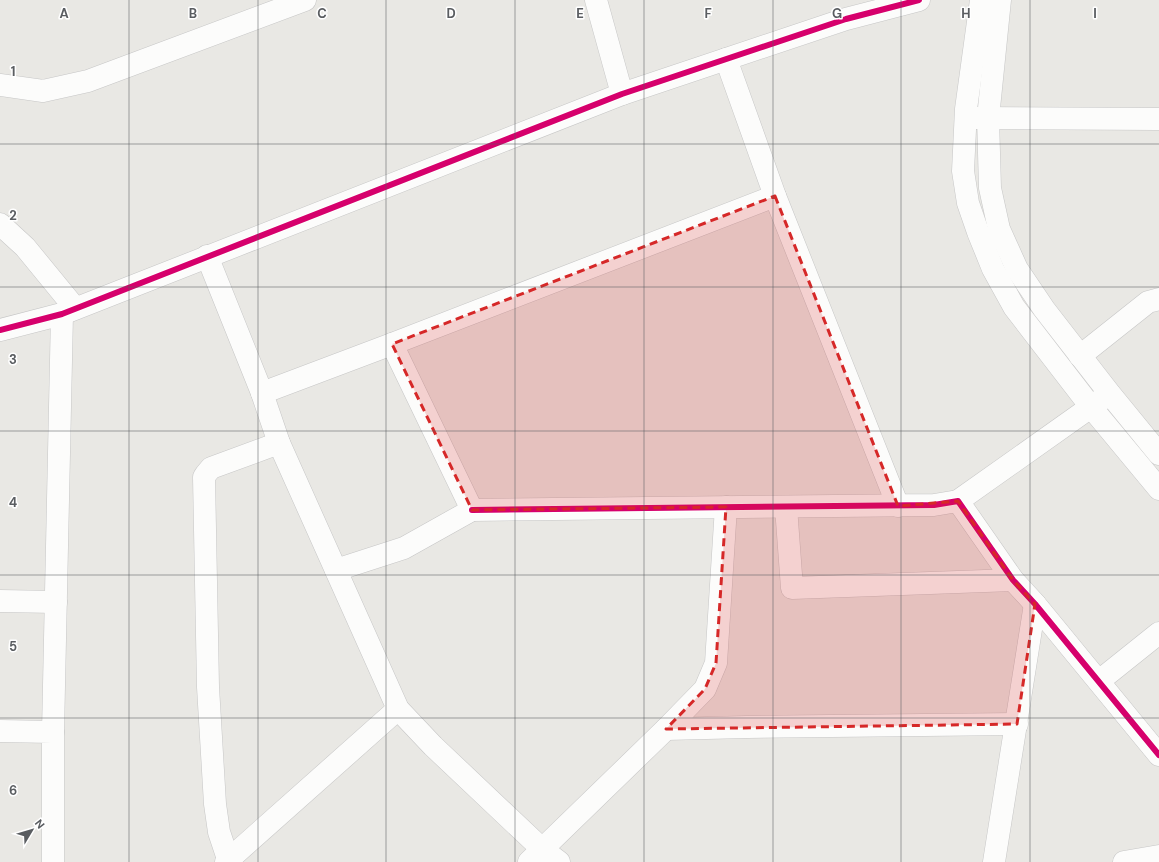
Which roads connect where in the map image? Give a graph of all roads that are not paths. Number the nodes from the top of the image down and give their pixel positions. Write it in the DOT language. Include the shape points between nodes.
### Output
graph roads {
  1 [pos="596,0"];
  2 [pos="919,0"];
  3 [pos="981,0"];
  4 [pos="1000,0"];
  5 [pos="294,2"];
  6 [pos="726,59"];
  7 [pos="0,85"];
  8 [pos="622,94"];
  9 [pos="966,118"];
  10 [pos="988,118"];
  11 [pos="1159,119"];
  12 [pos="775,196"];
  13 [pos="0,224"];
  14 [pos="207,256"];
  15 [pos="1008,275"];
  16 [pos="1159,299"];
  17 [pos="68,311"];
  18 [pos="0,330"];
  19 [pos="392,344"];
  20 [pos="1080,356"];
  21 [pos="262,393"];
  22 [pos="1110,394"];
  23 [pos="1091,407"];
  24 [pos="279,443"];
  25 [pos="1153,447"];
  26 [pos="1130,454"];
  27 [pos="1159,489"];
  28 [pos="958,501"];
  29 [pos="898,506"];
  30 [pos="726,507"];
  31 [pos="786,507"];
  32 [pos="472,510"];
  33 [pos="336,570"];
  34 [pos="1013,580"];
  35 [pos="0,601"];
  36 [pos="56,602"];
  37 [pos="1035,604"];
  38 [pos="1159,633"];
  39 [pos="1099,682"];
  40 [pos="398,709"];
  41 [pos="1017,724"];
  42 [pos="666,729"];
  43 [pos="0,731"];
  44 [pos="53,732"];
  45 [pos="1159,755"];
  46 [pos="535,855"];
  47 [pos="1159,856"];
  48 [pos="227,861"];
  49 [pos="53,862"];
  50 [pos="559,862"];
  51 [pos="994,862"];
  52 [pos="1124,862"];
  1 -- 8 [label="street"];
  2 -- 6 [label="street" via="846,19"];
  3 -- 9 [label="street"];
  4 -- 10 [label="street"];
  5 -- 7 [label="street" via="88,81 43,91"];
  6 -- 8 [label="street"];
  6 -- 12 [label="street"];
  8 -- 14 [label="street"];
  9 -- 10 [label="street"];
  9 -- 15 [label="street" via="963,171 968,203 993,269"];
  10 -- 11 [label="street"];
  10 -- 15 [label="street" via="990,188"];
  12 -- 19 [label="street"];
  12 -- 29 [label="street"];
  13 -- 17 [label="street" via="25,247"];
  14 -- 17 [label="street"];
  14 -- 21 [label="street"];
  15 -- 20 [label="street" via="1044,309"];
  15 -- 23 [label="street" via="1014,307"];
  16 -- 20 [label="street" via="1148,302"];
  17 -- 18 [label="street"];
  17 -- 36 [label="street"];
  19 -- 21 [label="street"];
  19 -- 32 [label="street"];
  20 -- 22 [label="street"];
  21 -- 24 [label="street"];
  22 -- 23 [label="street"];
  22 -- 25 [label="street"];
  23 -- 26 [label="street"];
  23 -- 28 [label="street"];
  24 -- 33 [label="street"];
  24 -- 48 [label="street" via="211,468 204,477 208,687 214,804"];
  25 -- 26 [label="street"];
  26 -- 27 [label="street"];
  28 -- 29 [label="street"];
  28 -- 34 [label="street"];
  29 -- 31 [label="street"];
  30 -- 31 [label="street"];
  30 -- 32 [label="street"];
  30 -- 42 [label="street" via="716,664 705,688"];
  31 -- 34 [label="street" via="792,588"];
  32 -- 33 [label="street" via="404,548"];
  33 -- 40 [label="street"];
  34 -- 37 [label="street"];
  35 -- 36 [label="street"];
  36 -- 44 [label="street"];
  37 -- 39 [label="street"];
  37 -- 41 [label="street"];
  38 -- 39 [label="street"];
  39 -- 45 [label="street"];
  40 -- 46 [label="street"];
  40 -- 48 [label="street"];
  41 -- 42 [label="street"];
  41 -- 51 [label="street"];
  42 -- 46 [label="street"];
  43 -- 44 [label="street"];
  44 -- 49 [label="street"];
  46 -- 50 [label="street"];
  47 -- 52 [label="street"];
}
